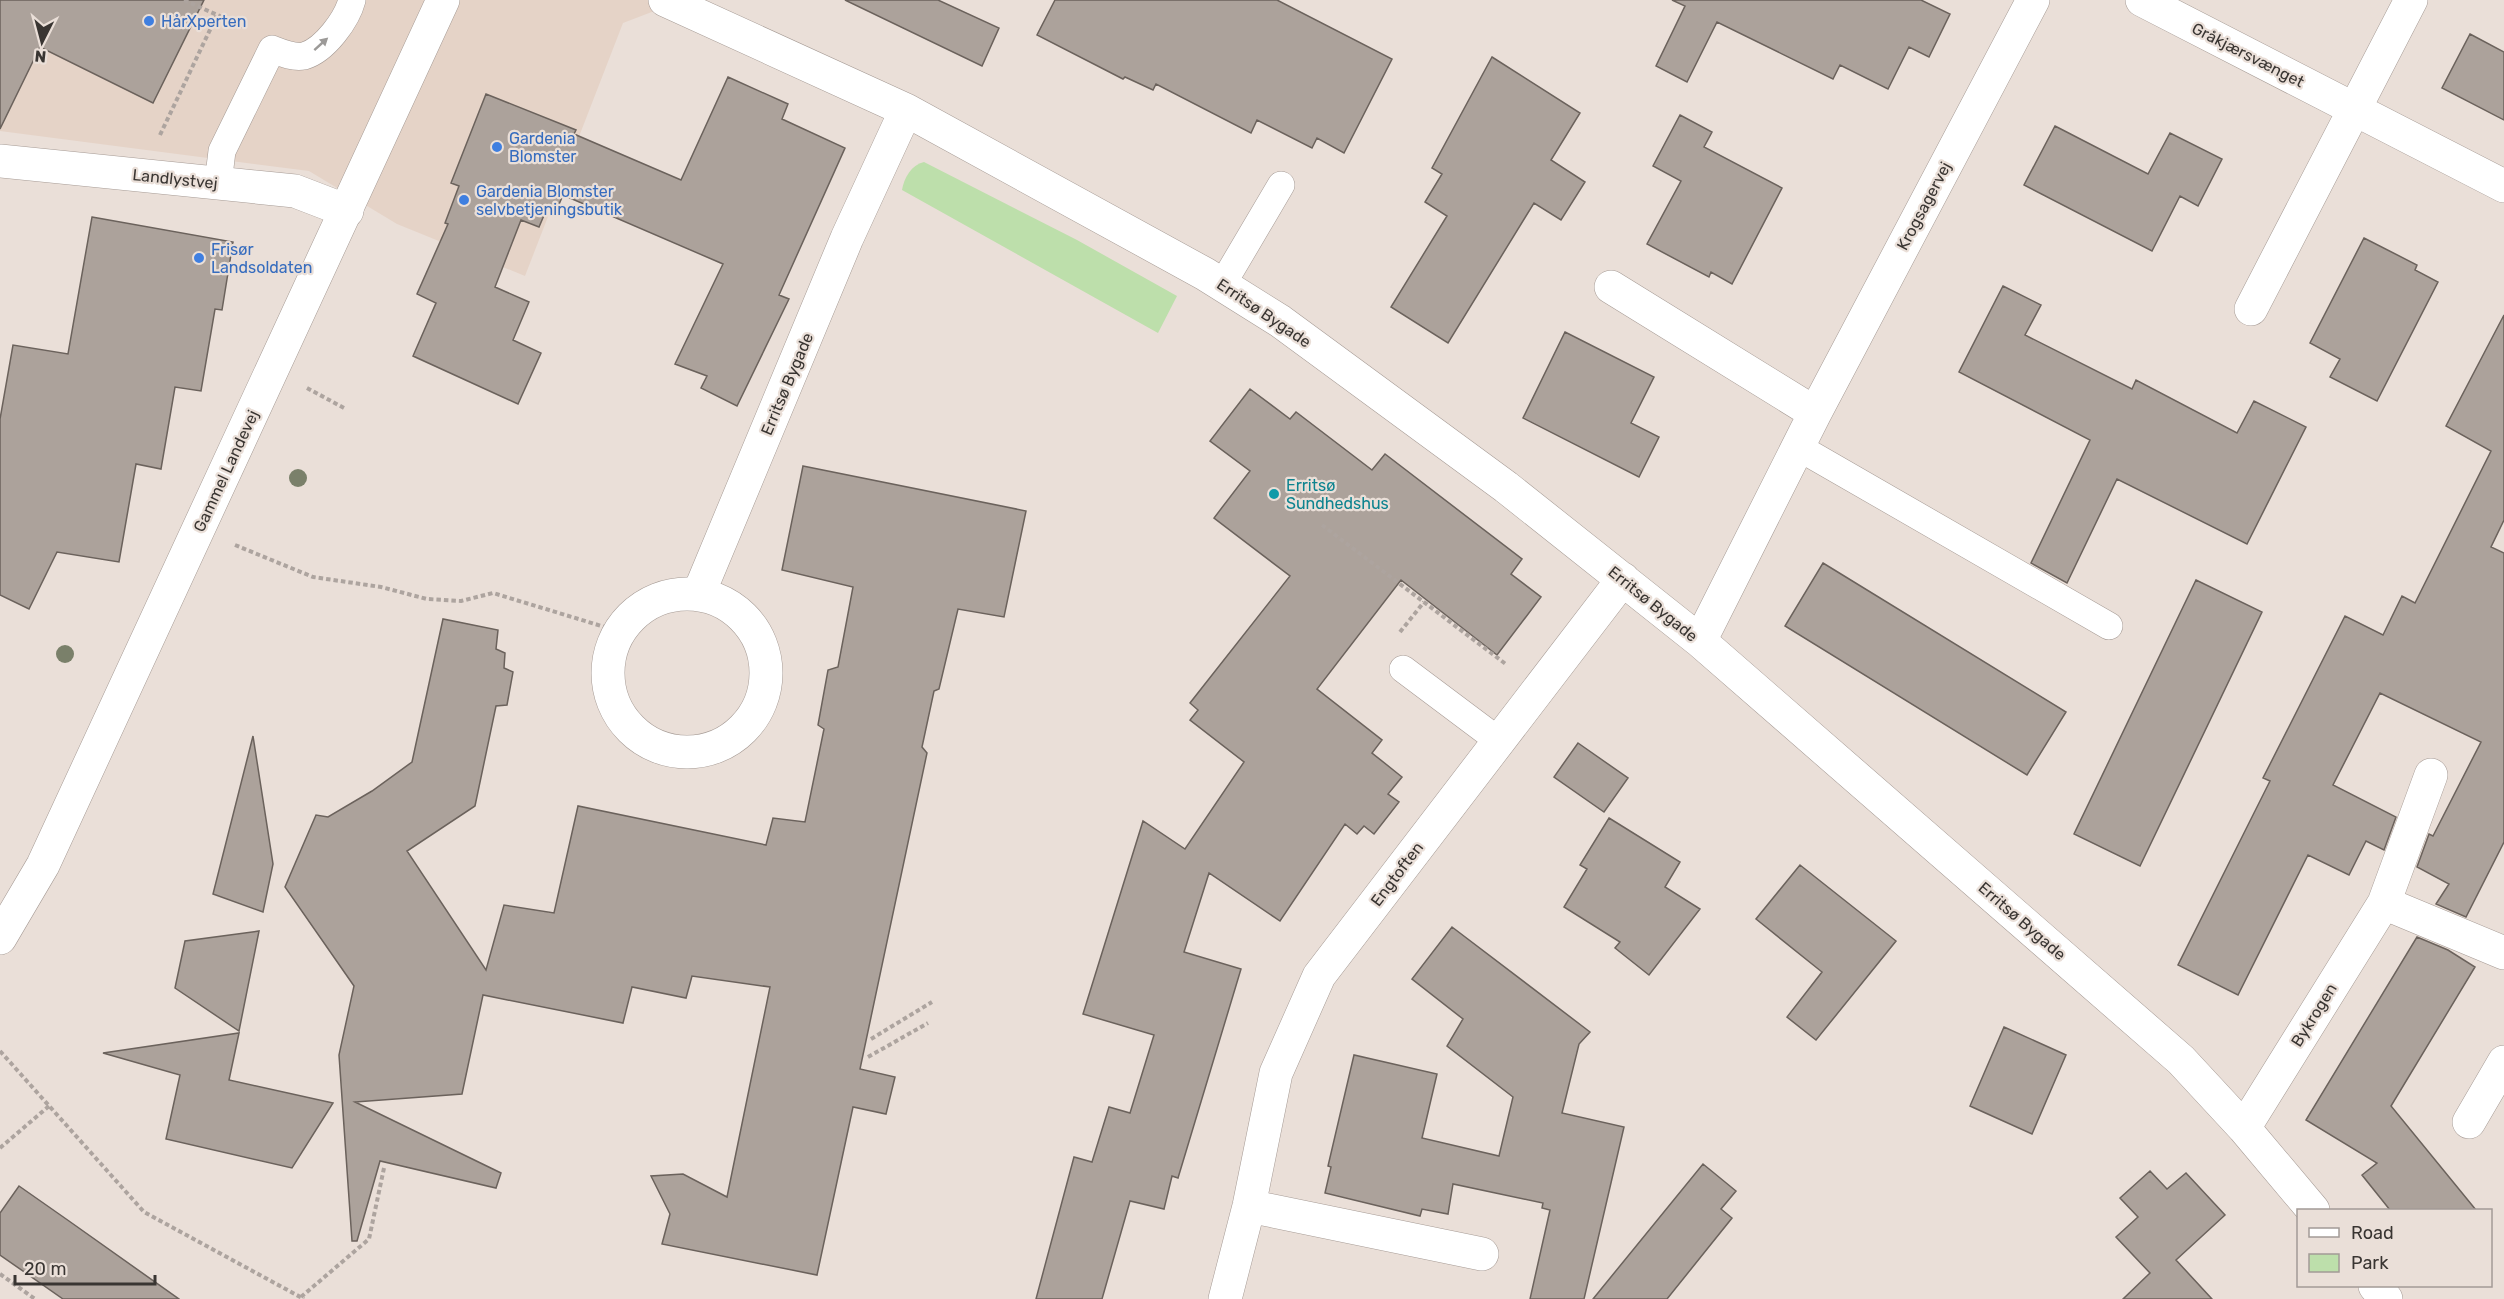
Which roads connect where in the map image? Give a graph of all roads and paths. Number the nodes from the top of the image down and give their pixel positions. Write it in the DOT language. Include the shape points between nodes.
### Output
graph roads {
  1 [pos="184,0"];
  2 [pos="352,0"];
  3 [pos="443,0"];
  4 [pos="665,0"];
  5 [pos="2033,0"];
  6 [pos="2142,0"];
  7 [pos="2411,0"];
  8 [pos="217,15"];
  9 [pos="272,49"];
  10 [pos="2355,109"];
  11 [pos="906,110"];
  12 [pos="0,161"];
  13 [pos="152,177"];
  14 [pos="218,184"];
  15 [pos="1281,185"];
  16 [pos="2504,186"];
  17 [pos="347,212"];
  18 [pos="1222,285"];
  19 [pos="1611,287"];
  20 [pos="2251,309"];
  21 [pos="1815,412"];
  22 [pos="1798,447"];
  23 [pos="1322,525"];
  24 [pos="199,530"];
  25 [pos="1623,579"];
  26 [pos="699,593"];
  27 [pos="2109,626"];
  28 [pos="618,631"];
  29 [pos="1700,641"];
  30 [pos="1403,669"];
  31 [pos="1539,689"];
  32 [pos="1499,741"];
  33 [pos="2431,775"];
  34 [pos="2384,903"];
  35 [pos="0,938"];
  36 [pos="2504,953"];
  37 [pos="932,1002"];
  38 [pos="928,1023"];
  39 [pos="871,1039"];
  40 [pos="0,1052"];
  41 [pos="868,1057"];
  42 [pos="2504,1062"];
  43 [pos="49,1105"];
  44 [pos="2469,1122"];
  45 [pos="2244,1128"];
  46 [pos="0,1149"];
  47 [pos="384,1168"];
  48 [pos="1249,1206"];
  49 [pos="2312,1209"];
  50 [pos="1482,1254"];
  51 [pos="0,1274"];
  52 [pos="302,1298"];
  53 [pos="35,1299"];
  54 [pos="1225,1299"];
  1 -- 8 [label="path"];
  9 -- 2 [label="lane, one-way" via="288,56 304,56 322,46 349,12"];
  3 -- 17 [label="street, Gammel Landevej"];
  4 -- 11 [label="street, Erritsø Bygade"];
  5 -- 21 [label="street, Krogsagervej"];
  6 -- 10 [label="street, Gråkjærsvænget"];
  7 -- 10 [label="street"];
  8 -- 9 [label="path" via="276,41"];
  8 -- 13 [label="path" via="156,143"];
  9 -- 14 [label="lane" via="222,152"];
  10 -- 16 [label="street, Gråkjærsvænget"];
  10 -- 20 [label="street"];
  11 -- 18 [label="street, Erritsø Bygade"];
  11 -- 26 [label="street, Erritsø Bygade" via="847,238"];
  12 -- 13 [label="street, Landlystvej"];
  13 -- 14 [label="street, Landlystvej"];
  14 -- 17 [label="street, Landlystvej" via="295,191"];
  15 -- 18 [label="lane"];
  17 -- 24 [label="street, Gammel Landevej"];
  18 -- 25 [label="street, Erritsø Bygade" via="1280,321"];
  19 -- 21 [label="street"];
  21 -- 22 [label="street, Krogsagervej"];
  22 -- 27 [label="lane"];
  22 -- 29 [label="street, Krogsagervej"];
  23 -- 31 [label="path"];
  24 -- 28 [label="path" via="313,577 381,587 427,599 461,602 494,593"];
  24 -- 35 [label="street, Gammel Landevej" via="43,865"];
  25 -- 29 [label="street, Erritsø Bygade"];
  25 -- 31 [label="street, Engtoften"];
  26 -- 28 [label="street" via="658,598 624,622"];
  26 -- 28 [label="street" via="741,612 765,651 766,696 742,735 700,754 655,748 646,741 620,719 606,675"];
  29 -- 45 [label="street, Erritsø Bygade" via="2181,1060"];
  30 -- 32 [label="lane"];
  31 -- 32 [label="street, Engtoften"];
  32 -- 48 [label="street, Engtoften" via="1319,976 1276,1073"];
  33 -- 34 [label="street, Bykrogen"];
  34 -- 36 [label="street"];
  34 -- 45 [label="street, Bykrogen"];
  37 -- 39 [label="path"];
  38 -- 41 [label="path"];
  40 -- 43 [label="path"];
  42 -- 44 [label="street"];
  43 -- 46 [label="path"];
  43 -- 52 [label="path" via="144,1212"];
  45 -- 49 [label="street, Erritsø Bygade"];
  47 -- 52 [label="path" via="369,1239"];
  48 -- 50 [label="street"];
  48 -- 54 [label="street, Engtoften"];
  51 -- 53 [label="path"];
}
